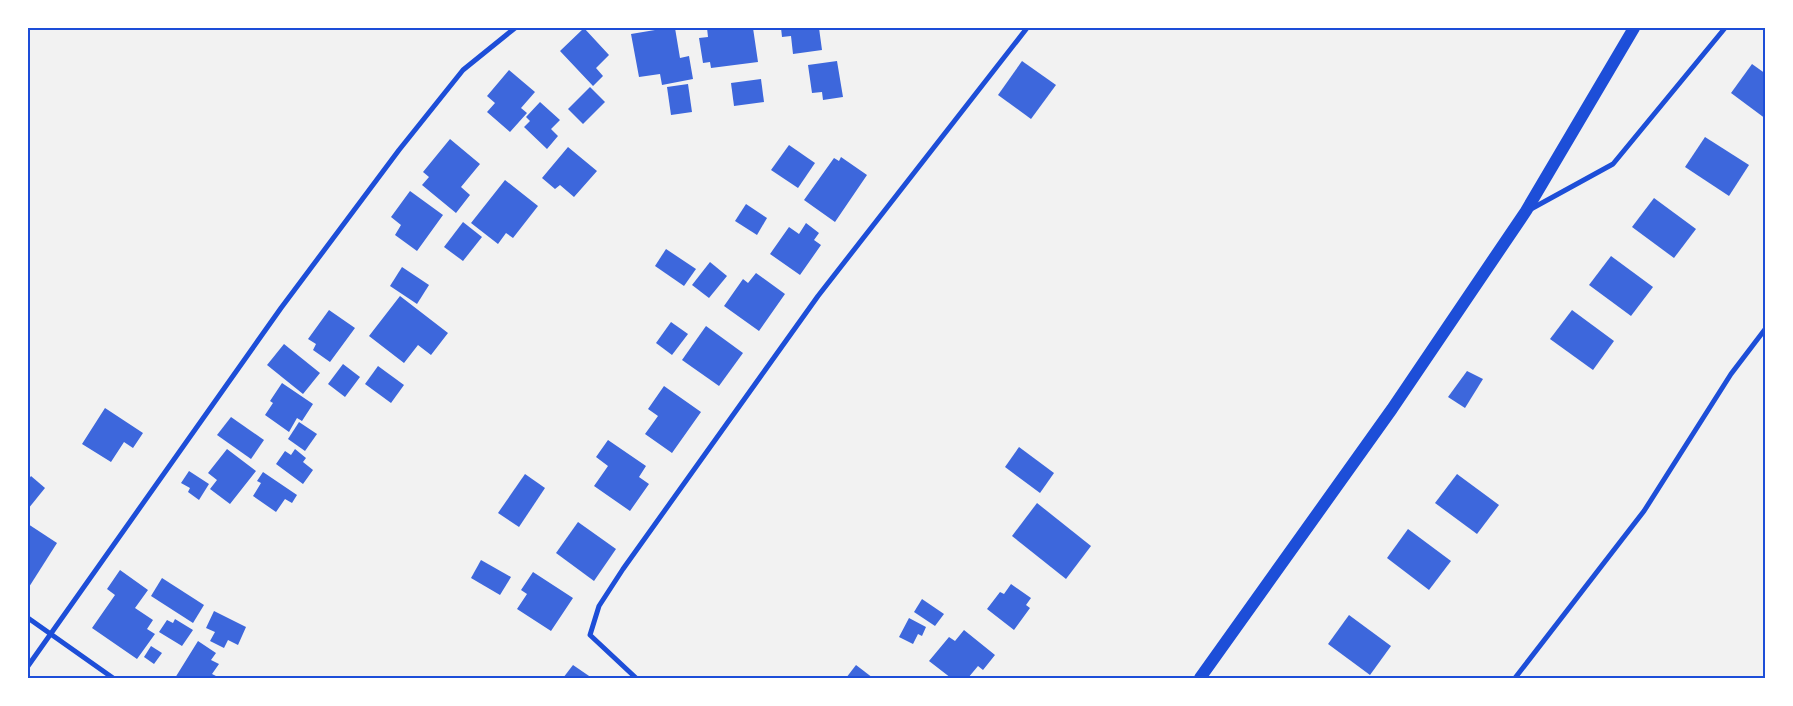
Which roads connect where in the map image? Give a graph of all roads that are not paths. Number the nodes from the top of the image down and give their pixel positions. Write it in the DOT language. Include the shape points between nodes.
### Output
graph roads {
  1 [pos="515,28"];
  2 [pos="1027,28"];
  3 [pos="1634,28"];
  4 [pos="1725,28"];
  5 [pos="1526,211"];
  6 [pos="1766,328"];
  7 [pos="28,618"];
  8 [pos="51,635"];
  9 [pos="28,666"];
  10 [pos="114,678"];
  11 [pos="636,678"];
  12 [pos="1200,678"];
  13 [pos="1515,678"];
  1 -- 8 [label="street" via="463,70 399,150 281,308"];
  2 -- 11 [label="street" via="818,296 599,606 590,635"];
  3 -- 5 [label="main road"];
  4 -- 5 [label="street" via="1613,164"];
  5 -- 12 [label="main road" via="1392,409"];
  6 -- 13 [label="street" via="1730,374 1644,511"];
  7 -- 8 [label="street"];
  8 -- 9 [label="street"];
  8 -- 10 [label="street"];
}
